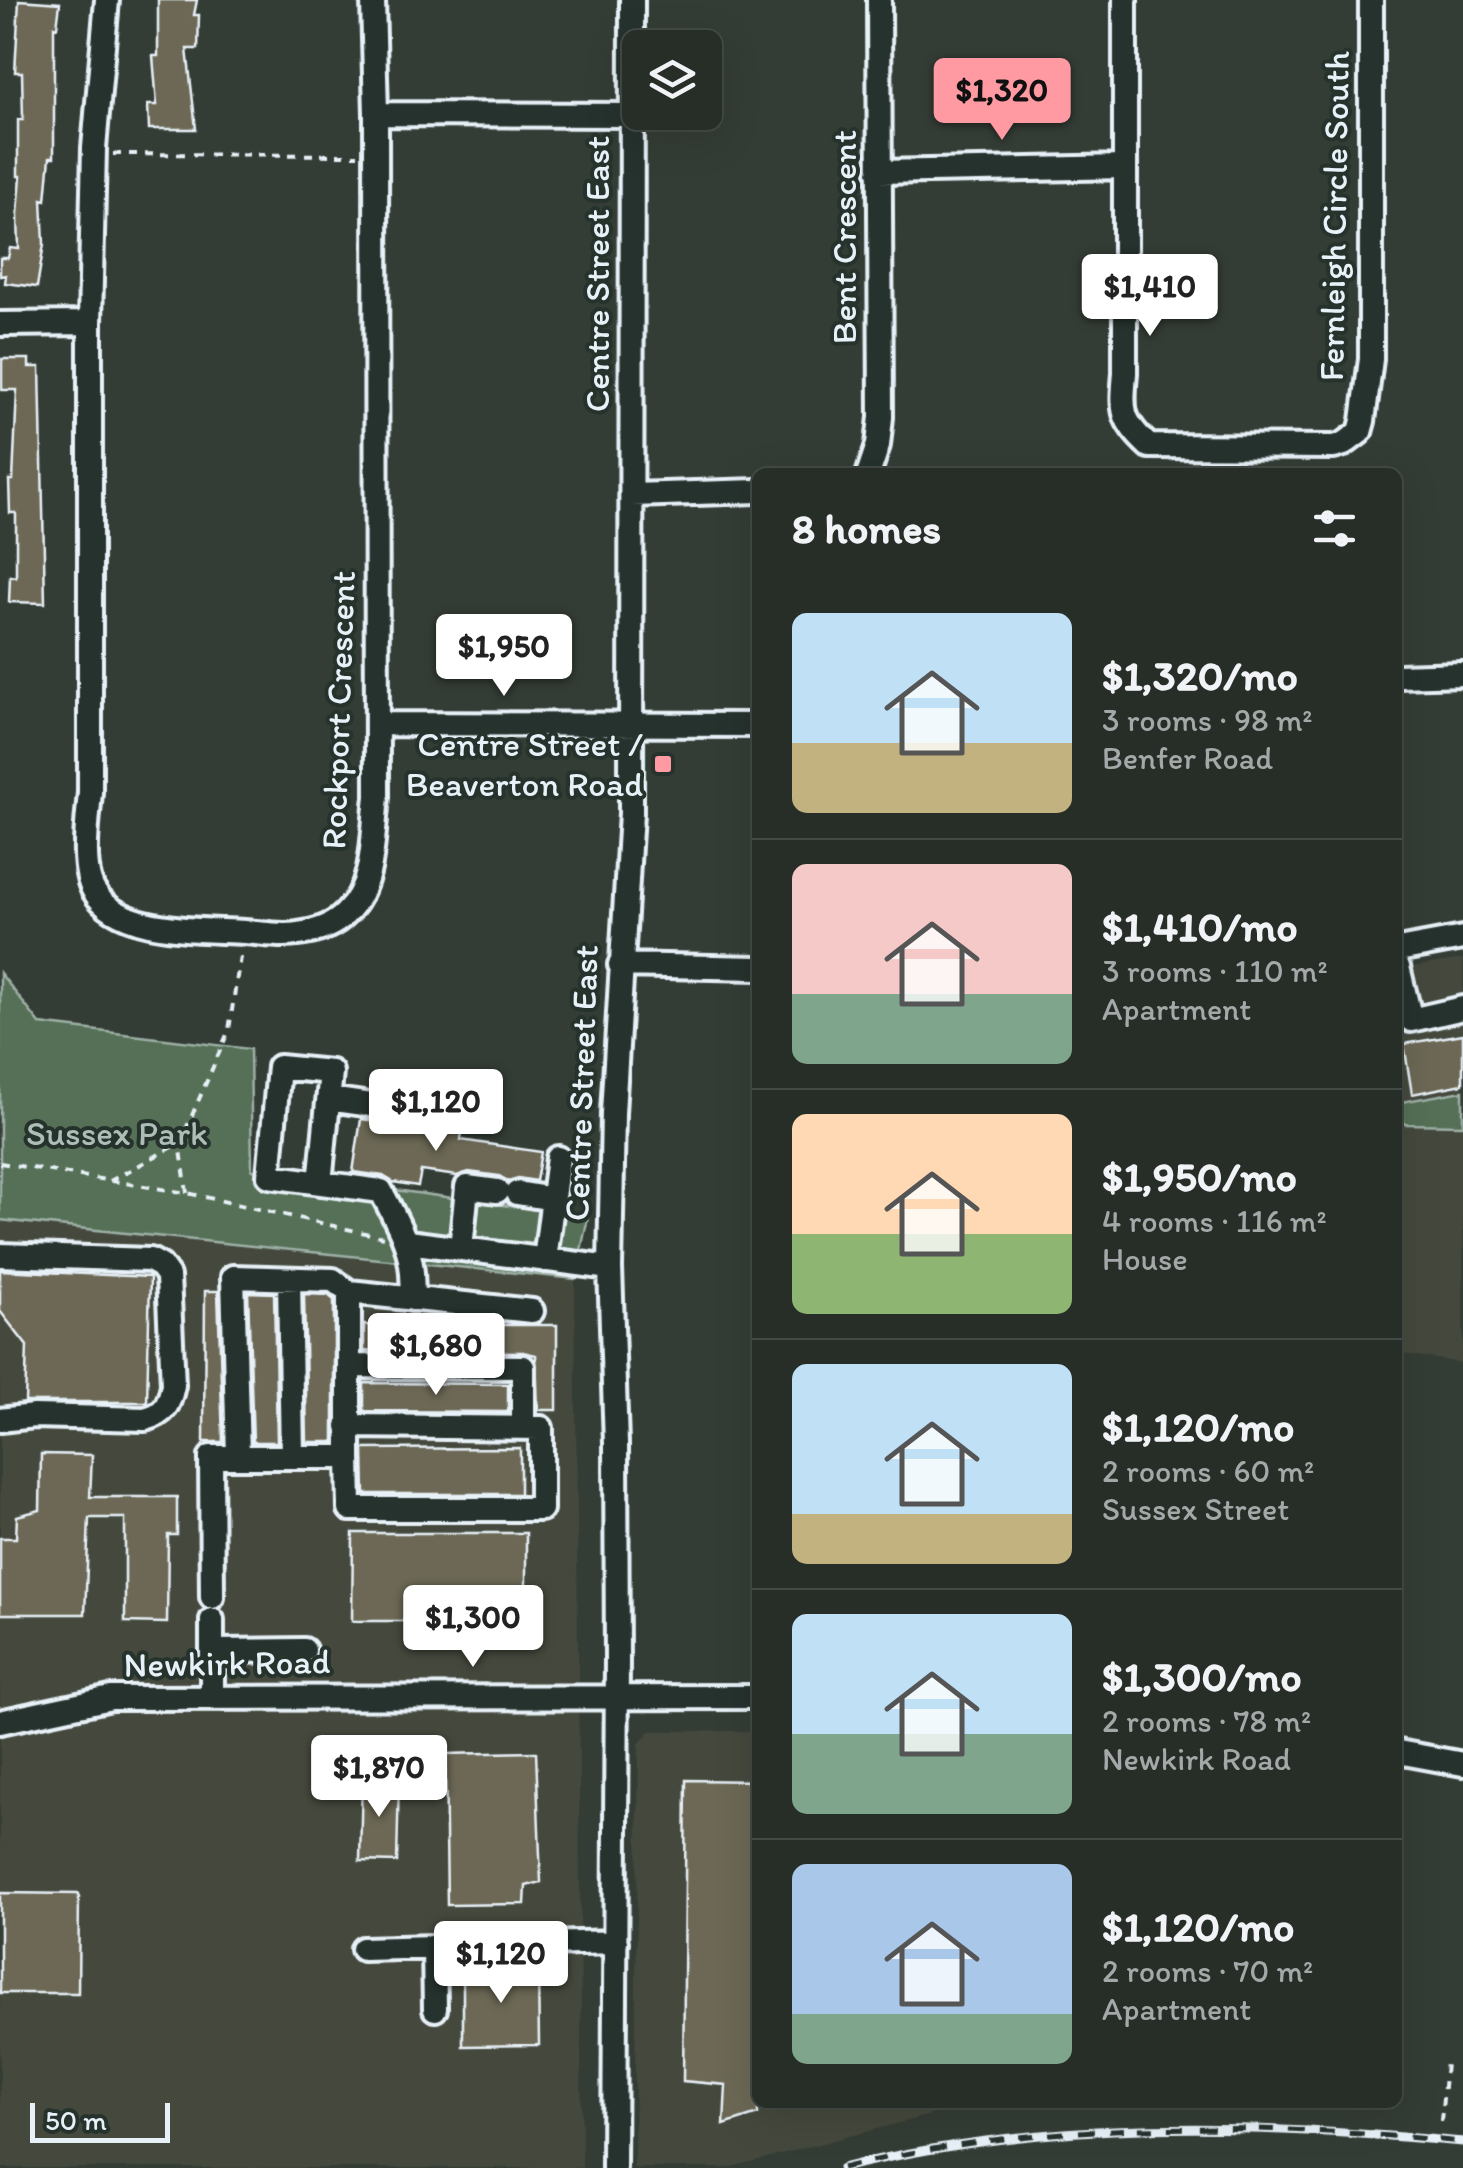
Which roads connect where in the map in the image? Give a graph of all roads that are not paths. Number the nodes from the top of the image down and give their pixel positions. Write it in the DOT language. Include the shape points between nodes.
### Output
graph roads {
  1 [pos="107,0"];
  2 [pos="373,0"];
  3 [pos="632,0"];
  4 [pos="879,0"];
  5 [pos="1125,0"];
  6 [pos="1370,0"];
  7 [pos="632,30"];
  8 [pos="376,114"];
  9 [pos="622,115"];
  10 [pos="632,130"];
  11 [pos="1125,167"];
  12 [pos="879,172"];
  13 [pos="0,324"];
  14 [pos="90,324"];
  15 [pos="1246,448"];
  16 [pos="870,468"];
  17 [pos="1247,468"];
  18 [pos="752,491"];
  19 [pos="632,494"];
  20 [pos="1463,674"];
  21 [pos="1402,676"];
  22 [pos="377,724"];
  23 [pos="752,725"];
  24 [pos="630,727"];
  25 [pos="1463,938"];
  26 [pos="1402,949"];
  27 [pos="620,965"];
  28 [pos="752,968"];
  29 [pos="1402,985"];
  30 [pos="1463,1008"];
  31 [pos="328,1099"];
  32 [pos="469,1108"];
  33 [pos="558,1158"];
  34 [pos="320,1182"];
  35 [pos="553,1199"];
  36 [pos="408,1242"];
  37 [pos="461,1250"];
  38 [pos="0,1256"];
  39 [pos="545,1260"];
  40 [pos="610,1268"];
  41 [pos="290,1279"];
  42 [pos="349,1292"];
  43 [pos="412,1298"];
  44 [pos="532,1311"];
  45 [pos="348,1366"];
  46 [pos="0,1420"];
  47 [pos="348,1426"];
  48 [pos="524,1428"];
  49 [pos="238,1456"];
  50 [pos="292,1456"];
  51 [pos="349,1457"];
  52 [pos="212,1650"];
  53 [pos="304,1650"];
  54 [pos="616,1695"];
  55 [pos="212,1696"];
  56 [pos="752,1697"];
  57 [pos="0,1722"];
  58 [pos="1402,1753"];
  59 [pos="1463,1764"];
  60 [pos="616,1942"];
  61 [pos="434,1947"];
  62 [pos="363,1949"];
  63 [pos="435,2009"];
  64 [pos="614,2168"];
  1 -- 14 [label="street, Rockport Crescent" via="94,148"];
  2 -- 8 [label="street, Rockport Crescent"];
  3 -- 7 [label="street, Centre Street East"];
  4 -- 12 [label="street, Bent Crescent"];
  5 -- 11 [label="street"];
  6 -- 15 [label="street, Fernleigh Circle South" via="1372,359 1360,432 1344,444"];
  8 -- 9 [label="street"];
  8 -- 22 [label="street, Rockport Crescent"];
  10 -- 19 [label="street, Centre Street East"];
  11 -- 12 [label="street"];
  11 -- 15 [label="street, Fernleigh Circle South" via="1122,410 1149,446"];
  12 -- 16 [label="street, Bent Crescent" via="881,417"];
  13 -- 14 [label="street"];
  14 -- 22 [label="street, Rockport Crescent" via="86,850 93,890 123,915 189,930 278,936 316,930 344,916 368,880"];
  15 -- 17 [label="street"];
  18 -- 19 [label="street"];
  19 -- 24 [label="street, Centre Street East"];
  20 -- 21 [label="street"];
  22 -- 24 [label="street"];
  23 -- 24 [label="street"];
  24 -- 27 [label="street, Centre Street East"];
  25 -- 26 [label="street"];
  27 -- 28 [label="street"];
  27 -- 40 [label="street, Centre Street East"];
  29 -- 30 [label="street" via="1410,1020"];
  31 -- 32 [label="street" via="428,1113"];
  31 -- 34 [label="street"];
  31 -- 34 [label="street" via="331,1072 278,1067 269,1176"];
  33 -- 35 [label="street"];
  34 -- 36 [label="street" via="382,1191"];
  35 -- 37 [label="street" via="467,1187"];
  35 -- 39 [label="street"];
  36 -- 37 [label="street"];
  36 -- 43 [label="street"];
  37 -- 39 [label="street"];
  38 -- 46 [label="street" via="150,1260 162,1266 168,1276 173,1385 170,1403 145,1419"];
  39 -- 40 [label="street"];
  40 -- 54 [label="street, Centre Street East"];
  41 -- 42 [label="street" via="333,1280"];
  41 -- 49 [label="street" via="233,1278"];
  41 -- 50 [label="street"];
  42 -- 43 [label="street"];
  42 -- 45 [label="street"];
  43 -- 44 [label="street"];
  45 -- 47 [label="street"];
  45 -- 48 [label="street" via="523,1366"];
  47 -- 48 [label="street"];
  47 -- 51 [label="street"];
  48 -- 51 [label="street" via="540,1428 542,1509 350,1509"];
  49 -- 50 [label="street"];
  49 -- 52 [label="street" via="211,1457"];
  50 -- 51 [label="street"];
  52 -- 53 [label="street"];
  52 -- 55 [label="street"];
  54 -- 55 [label="street, Newkirk Road"];
  54 -- 56 [label="street, Newkirk Road"];
  54 -- 60 [label="street, Centre Street East"];
  55 -- 57 [label="street, Newkirk Road" via="111,1698"];
  58 -- 59 [label="street"];
  60 -- 61 [label="street"];
  60 -- 64 [label="street, Centre Street East"];
  61 -- 62 [label="street"];
  61 -- 63 [label="street"];
}
